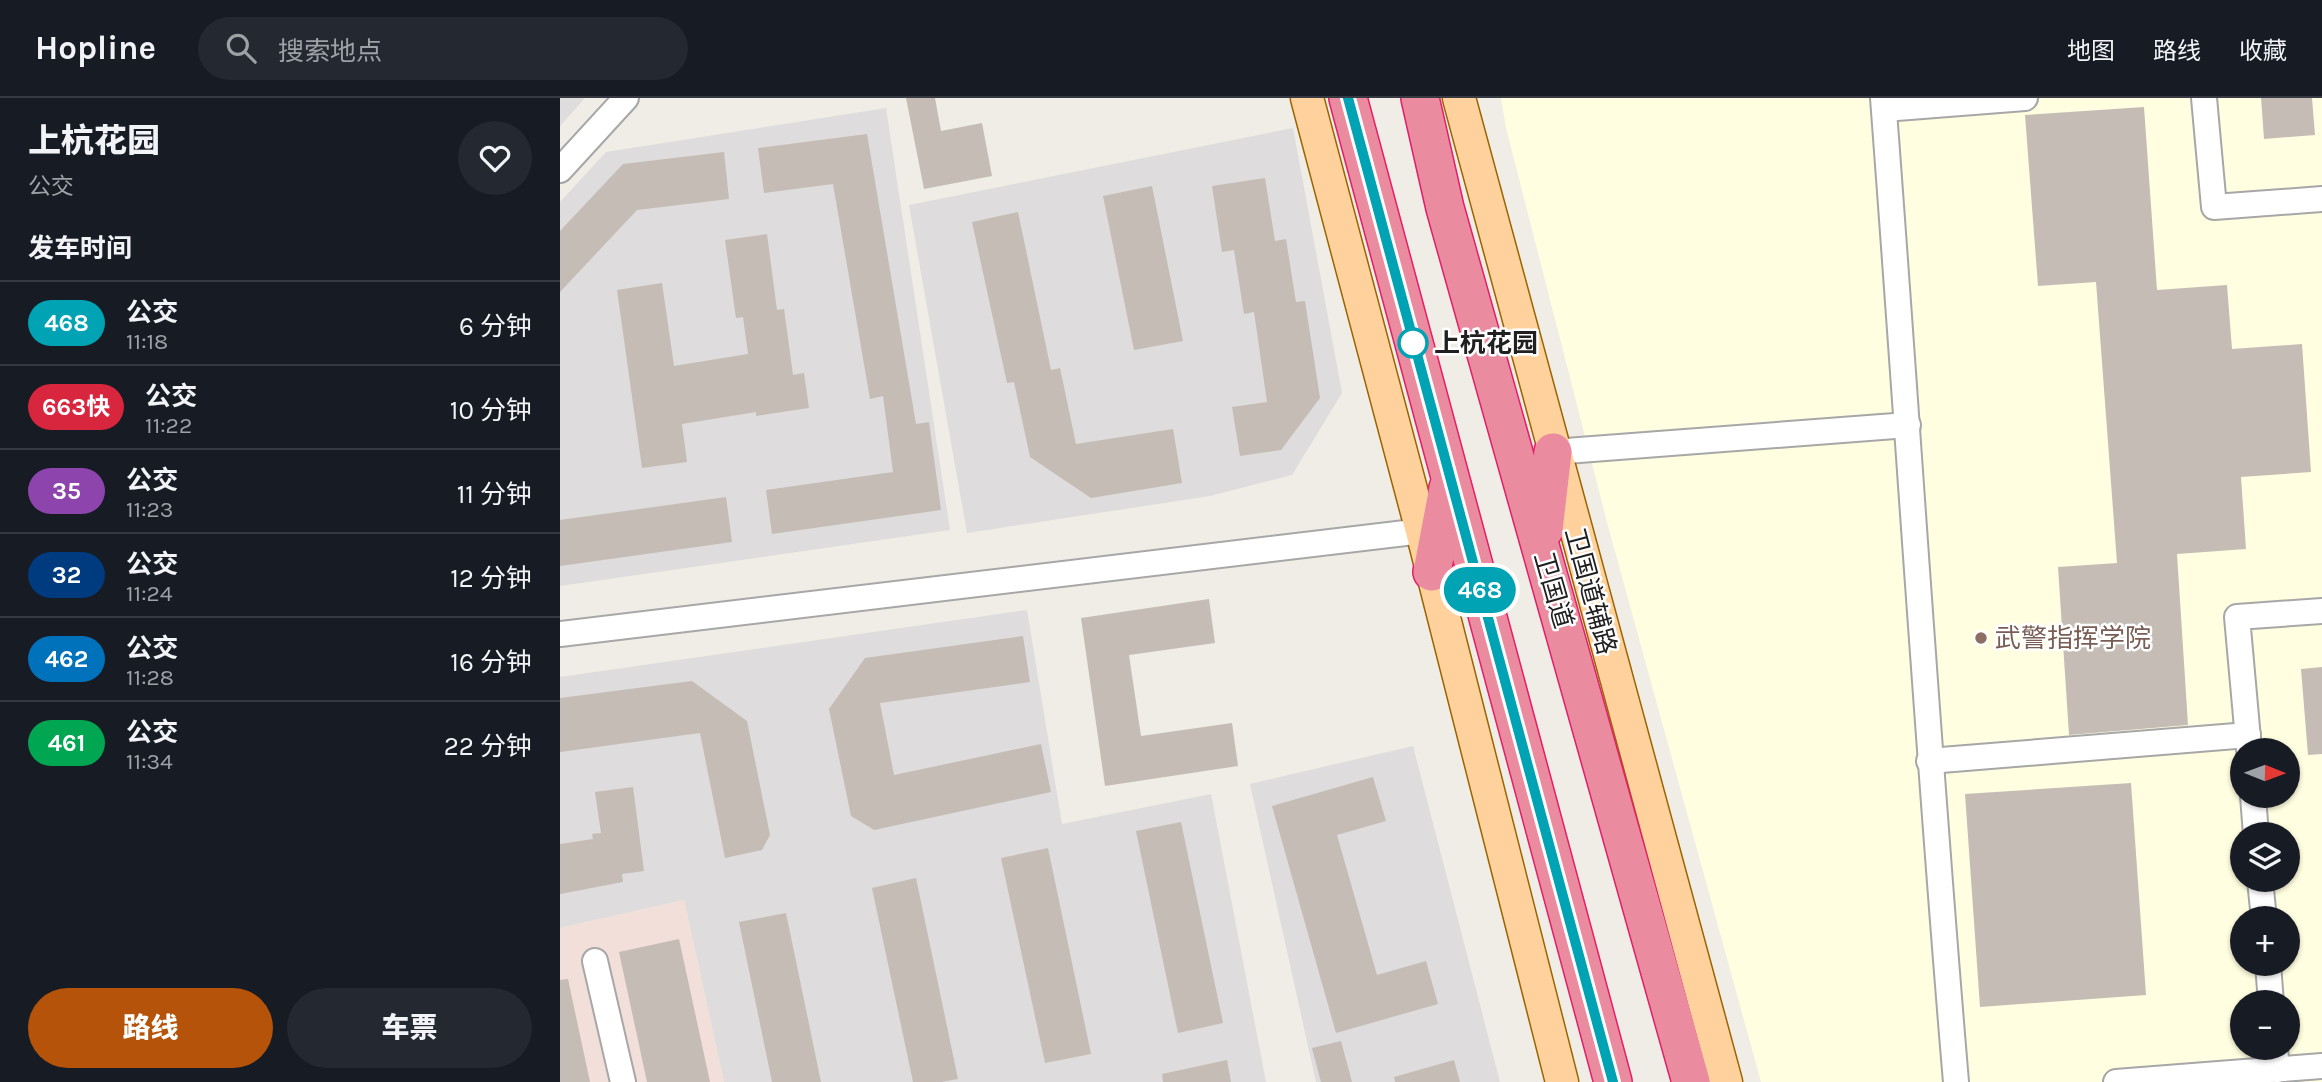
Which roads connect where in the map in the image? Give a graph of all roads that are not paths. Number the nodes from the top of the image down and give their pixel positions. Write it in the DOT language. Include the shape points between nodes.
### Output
graph roads {
  1 [pos="626,98"];
  2 [pos="1307,98"];
  3 [pos="1333,98"];
  4 [pos="1420,98"];
  5 [pos="1459,98"];
  6 [pos="2025,98"];
  7 [pos="2204,98"];
  8 [pos="1883,103"];
  9 [pos="1351,112"];
  10 [pos="560,170"];
  11 [pos="2322,199"];
  12 [pos="1498,398"];
  13 [pos="1908,425"];
  14 [pos="1553,452"];
  15 [pos="1450,481"];
  16 [pos="1422,531"];
  17 [pos="1542,548"];
  18 [pos="1432,572"];
  19 [pos="2322,611"];
  20 [pos="560,634"];
  21 [pos="2248,738"];
  22 [pos="2230,744"];
  23 [pos="1929,761"];
  24 [pos="595,961"];
  25 [pos="2270,1060"];
  26 [pos="2283,1060"];
  27 [pos="2322,1066"];
  28 [pos="2143,1081"];
  29 [pos="623,1082"];
  30 [pos="1562,1082"];
  31 [pos="1613,1082"];
  32 [pos="1691,1082"];
  33 [pos="1726,1082"];
  34 [pos="1956,1082"];
  35 [pos="2116,1082"];
  1 -- 10 [label="street"];
  2 -- 16 [label="main road"];
  3 -- 9 [label="main road"];
  4 -- 12 [label="highway, 卫国道"];
  5 -- 14 [label="main road, 卫国道辅路"];
  6 -- 8 [label="street"];
  7 -- 11 [label="street" via="2214,207"];
  8 -- 13 [label="street"];
  9 -- 15 [label="highway"];
  12 -- 14 [label="main road"];
  12 -- 17 [label="highway, 卫国道"];
  13 -- 14 [label="street"];
  13 -- 23 [label="street"];
  14 -- 17 [label="highway"];
  14 -- 33 [label="main road, 卫国道辅路"];
  15 -- 18 [label="highway"];
  15 -- 31 [label="highway"];
  16 -- 18 [label="main road"];
  16 -- 20 [label="street"];
  17 -- 32 [label="highway, 卫国道"];
  18 -- 30 [label="main road"];
  19 -- 21 [label="street" via="2237,617"];
  22 -- 23 [label="street"];
  23 -- 34 [label="street"];
  24 -- 29 [label="street"];
  25 -- 28 [label="street"];
  26 -- 27 [label="street"];
  28 -- 35 [label="street"];
}
